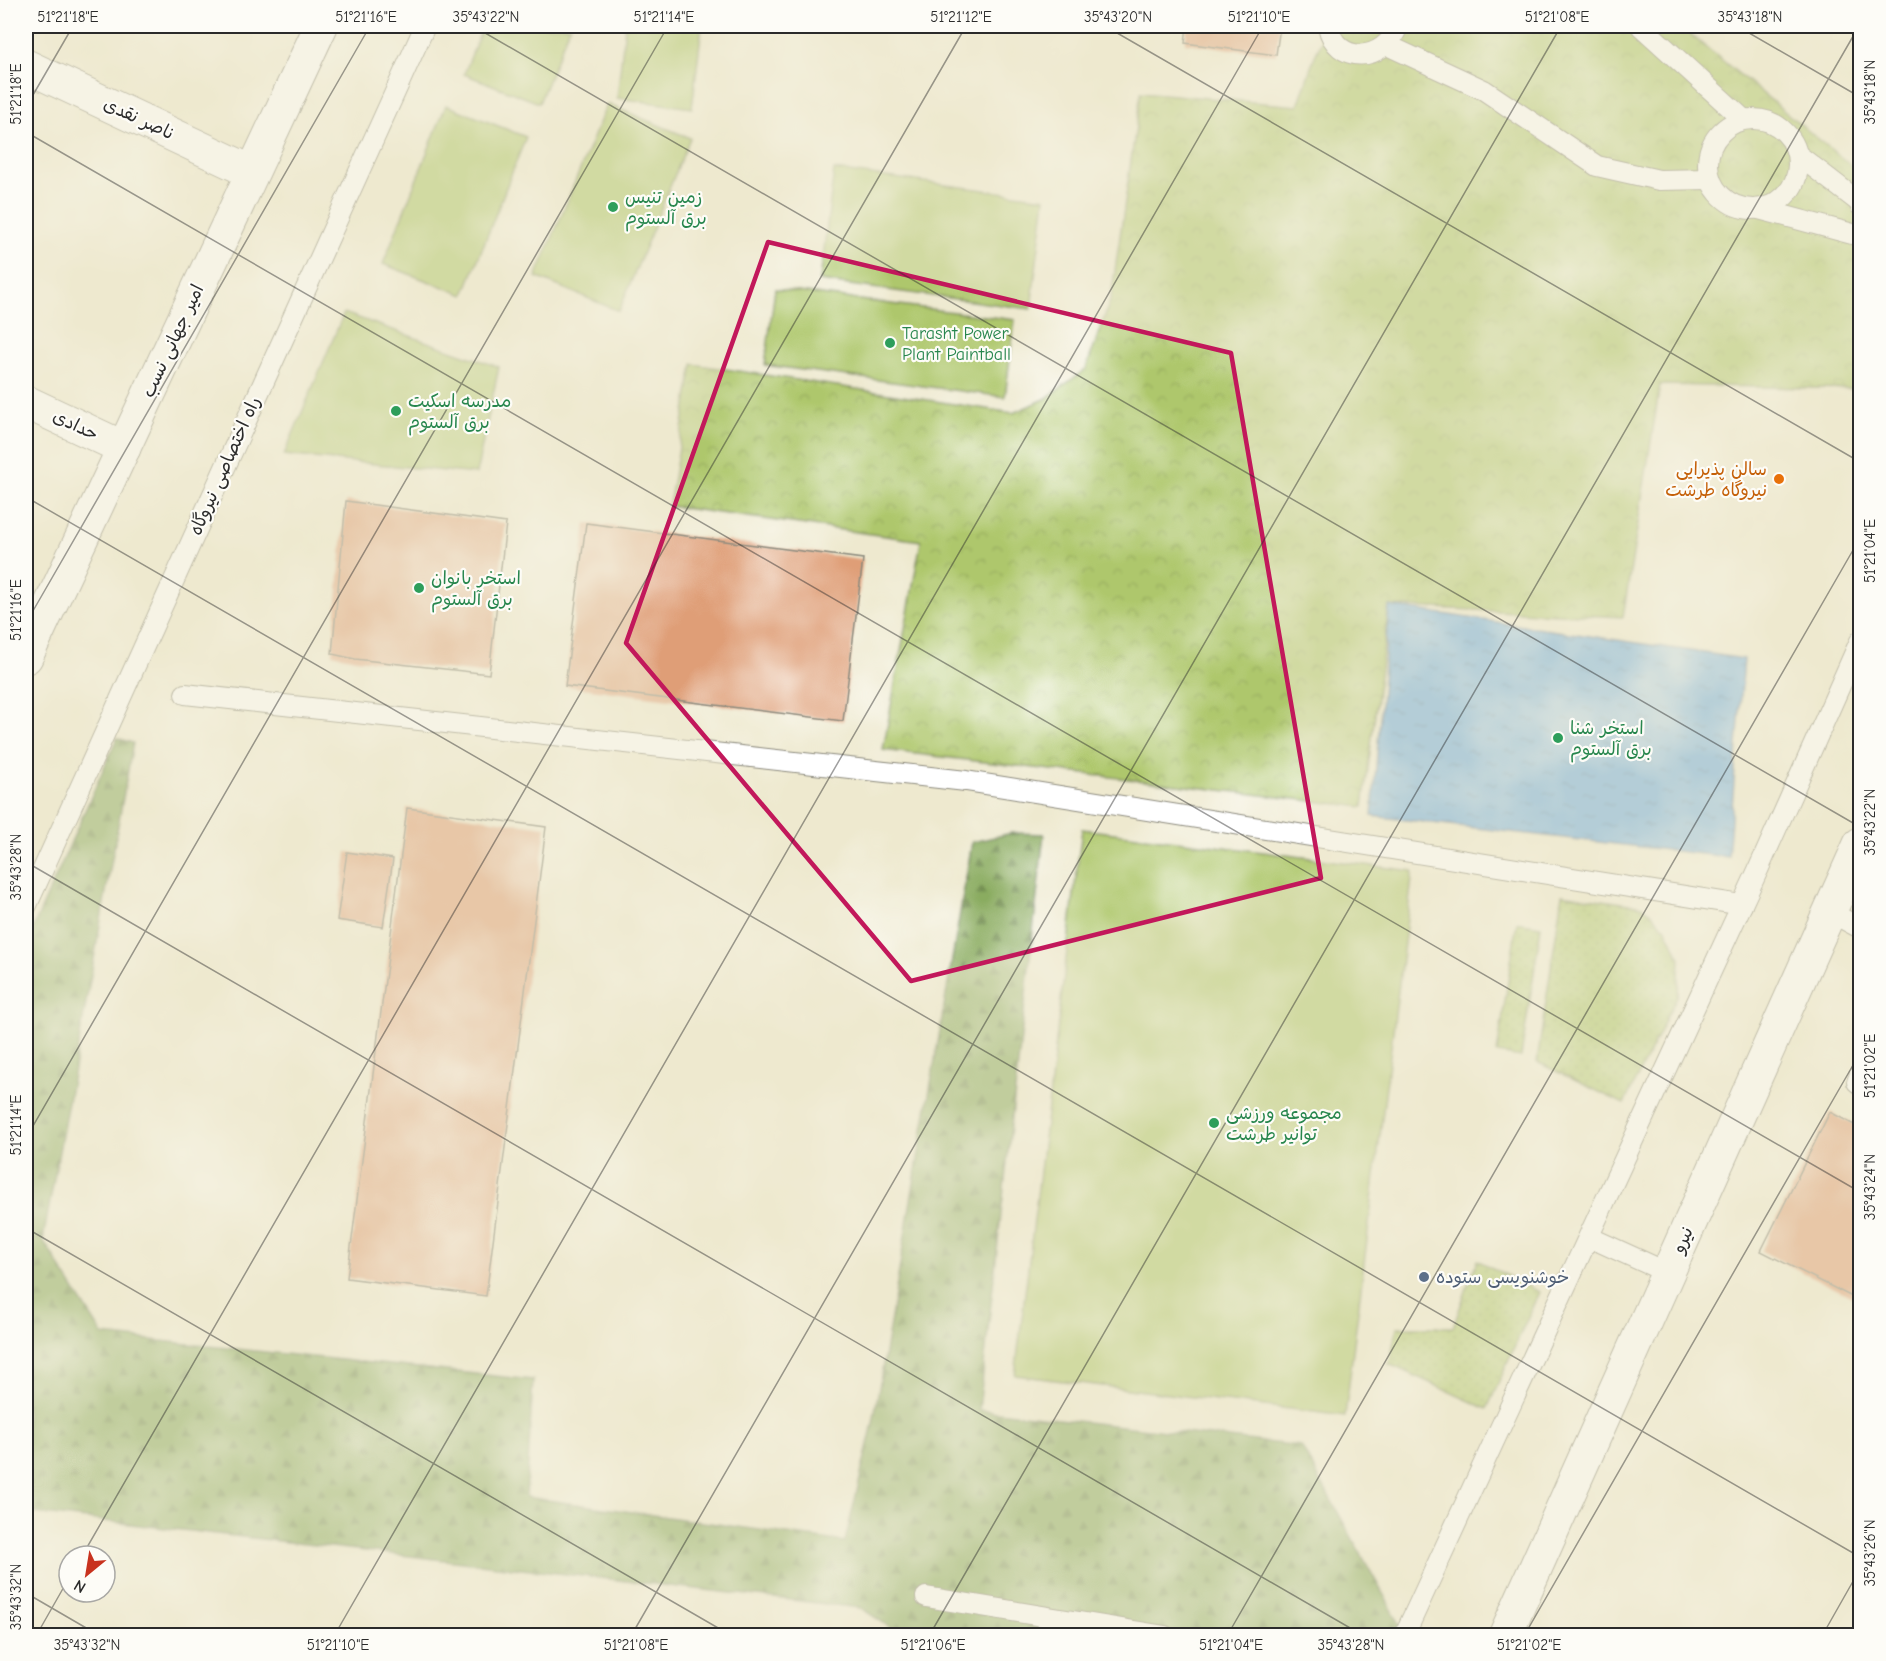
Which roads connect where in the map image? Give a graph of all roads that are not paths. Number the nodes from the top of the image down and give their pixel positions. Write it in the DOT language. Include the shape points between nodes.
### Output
graph roads {
  1 [pos="321,26"];
  2 [pos="425,26"];
  3 [pos="1328,26"];
  4 [pos="1398,26"];
  5 [pos="1641,26"];
  6 [pos="1387,45"];
  7 [pos="26,66"];
  8 [pos="1743,119"];
  9 [pos="1798,155"];
  10 [pos="252,172"];
  11 [pos="1710,179"];
  12 [pos="1860,205"];
  13 [pos="1759,209"];
  14 [pos="1860,236"];
  15 [pos="26,402"];
  16 [pos="123,448"];
  17 [pos="1860,642"];
  18 [pos="26,657"];
  19 [pos="185,694"];
  20 [pos="1860,844"];
  21 [pos="1742,905"];
  22 [pos="26,907"];
  23 [pos="1830,912"];
  24 [pos="1860,928"];
  25 [pos="1860,1074"];
  26 [pos="1860,1084"];
  27 [pos="1589,1237"];
  28 [pos="1668,1273"];
  29 [pos="926,1597"];
  30 [pos="1165,1635"];
  31 [pos="1404,1635"];
  32 [pos="1506,1635"];
  1 -- 10 [label="street, امیر جهانی نسب"];
  2 -- 22 [label="lane, راه اختصاصی نیروگاه"];
  3 -- 6 [label="lane" via="1334,40 1353,53 1365,55"];
  4 -- 6 [label="lane"];
  5 -- 8 [label="lane"];
  6 -- 11 [label="lane" via="1484,90 1597,166 1659,180"];
  7 -- 10 [label="street, ناصر نقدی"];
  8 -- 9 [label="lane" via="1757,118 1784,129"];
  8 -- 11 [label="lane" via="1729,125 1710,148"];
  9 -- 12 [label="lane"];
  9 -- 13 [label="lane" via="1795,184 1774,205"];
  10 -- 16 [label="street, امیر جهانی نسب"];
  11 -- 13 [label="lane" via="1729,202 1744,209"];
  13 -- 14 [label="lane"];
  15 -- 16 [label="street, حدادی"];
  16 -- 18 [label="street, امیر جهانی نسب"];
  17 -- 21 [label="lane"];
  19 -- 21 [label="lane" via="966,781"];
  20 -- 23 [label="street, نیرو"];
  21 -- 27 [label="lane"];
  23 -- 24 [label="lane"];
  23 -- 28 [label="street, نیرو"];
  25 -- 26 [label="lane"];
  27 -- 28 [label="lane"];
  27 -- 31 [label="lane"];
  28 -- 32 [label="street, نیرو"];
  29 -- 30 [label="lane"];
}
